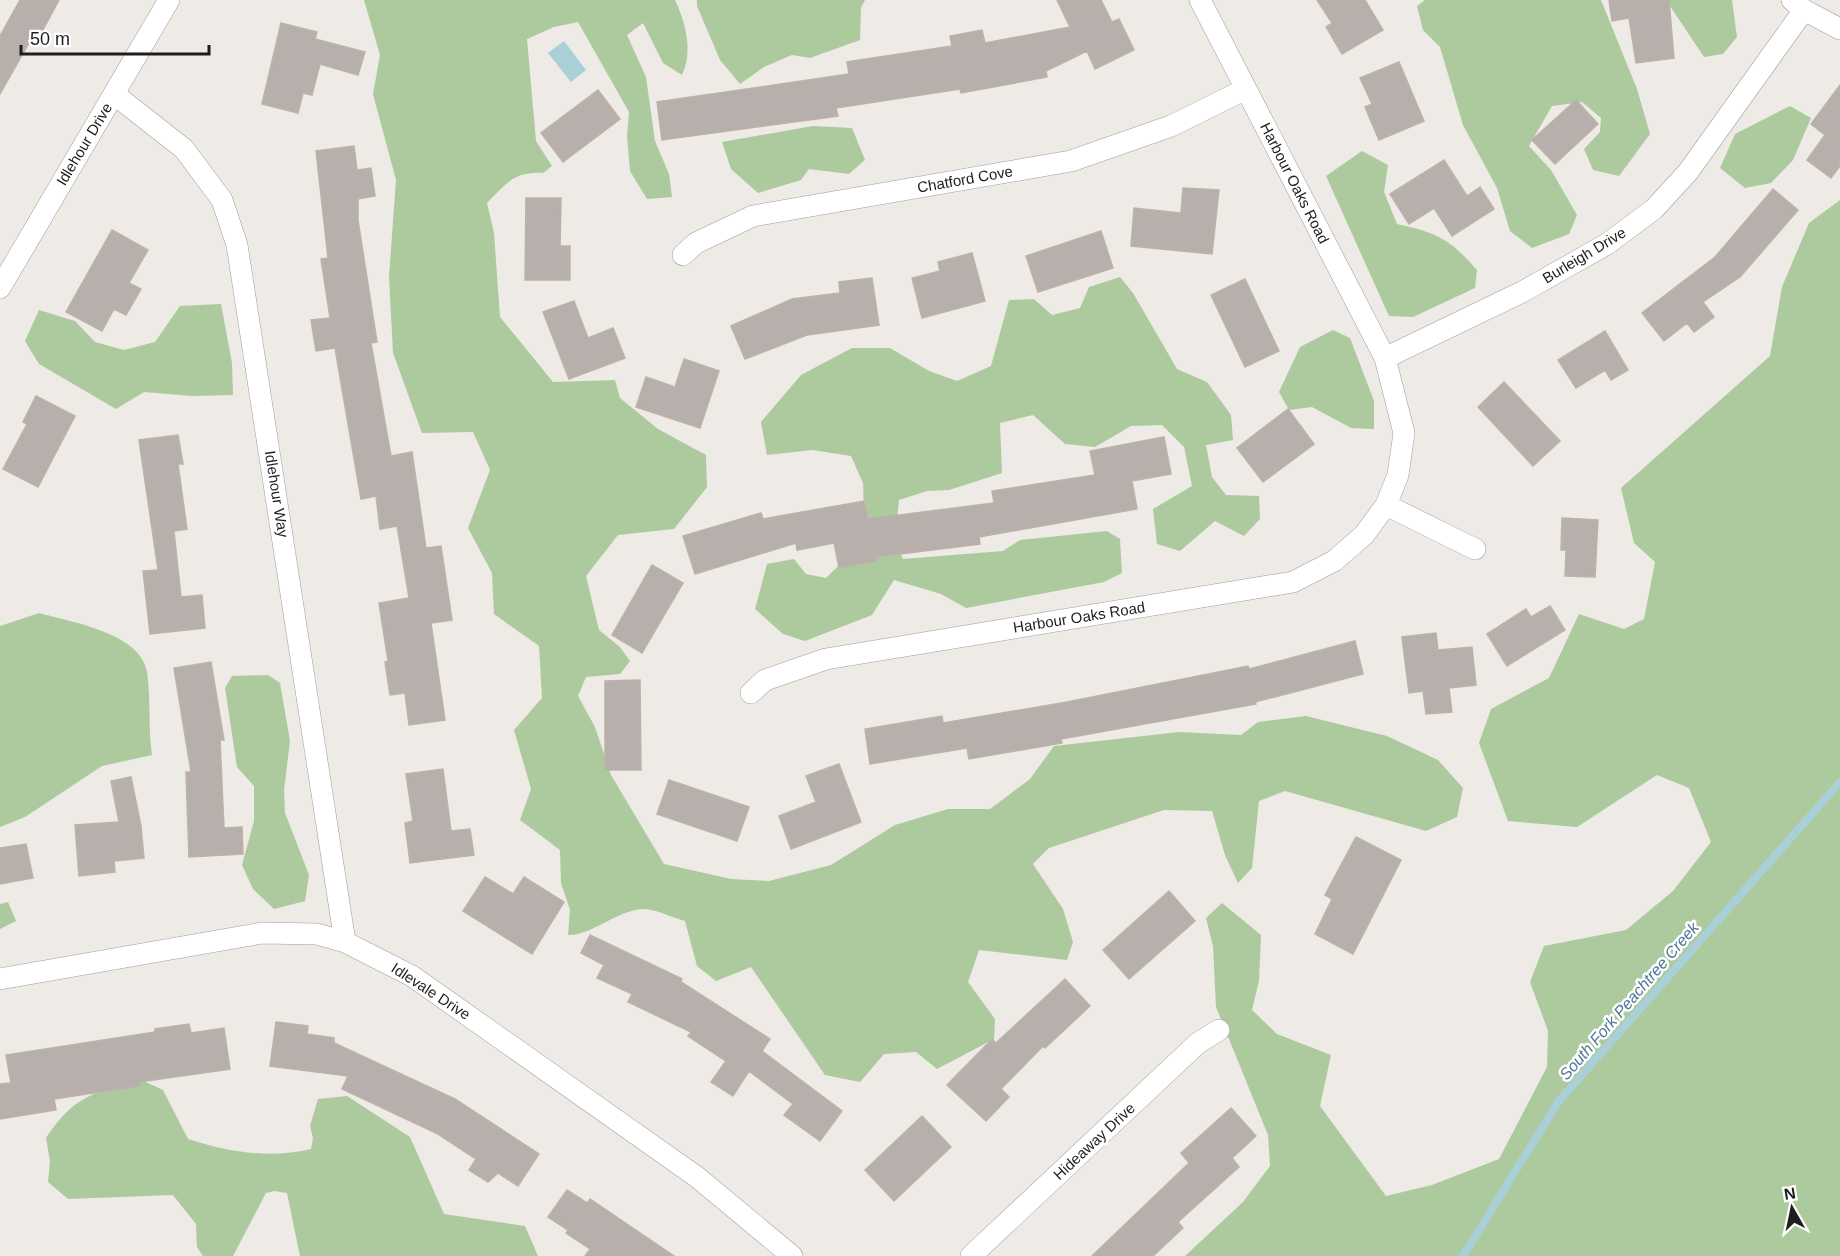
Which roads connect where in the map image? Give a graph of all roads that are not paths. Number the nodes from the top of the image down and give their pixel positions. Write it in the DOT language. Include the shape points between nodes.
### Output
graph roads {
  1 [pos="168,0"];
  2 [pos="1200,0"];
  3 [pos="1798,5"];
  4 [pos="1840,29"];
  5 [pos="1246,90"];
  6 [pos="114,94"];
  7 [pos="683,255"];
  8 [pos="0,288"];
  9 [pos="1385,358"];
  10 [pos="1386,505"];
  11 [pos="1475,549"];
  12 [pos="751,693"];
  13 [pos="345,942"];
  14 [pos="0,979"];
  15 [pos="1219,1030"];
  16 [pos="792,1256"];
  17 [pos="971,1256"];
  1 -- 6 [label="street, Idlehour Drive"];
  2 -- 5 [label="street, Harbour Oaks Road"];
  3 -- 4 [label="street"];
  3 -- 9 [label="street, Burleigh Drive" via="1689,172 1654,209 1607,244 1532,286"];
  5 -- 7 [label="street, Chatford Cove" via="1171,126 1071,161 753,216 696,243"];
  5 -- 9 [label="street, Harbour Oaks Road"];
  6 -- 8 [label="street, Idlehour Drive"];
  6 -- 13 [label="street, Idlehour Way" via="184,149 222,200 237,245"];
  9 -- 10 [label="street, Harbour Oaks Road" via="1404,433 1398,475"];
  10 -- 11 [label="street"];
  10 -- 12 [label="street, Harbour Oaks Road" via="1364,534 1334,561 1293,582 826,659 765,680"];
  13 -- 14 [label="street, Idlevale Drive" via="316,934 261,933"];
  13 -- 16 [label="street, Idlevale Drive" via="422,982 697,1177"];
  15 -- 17 [label="street, Hideaway Drive" via="1198,1042"];
}
